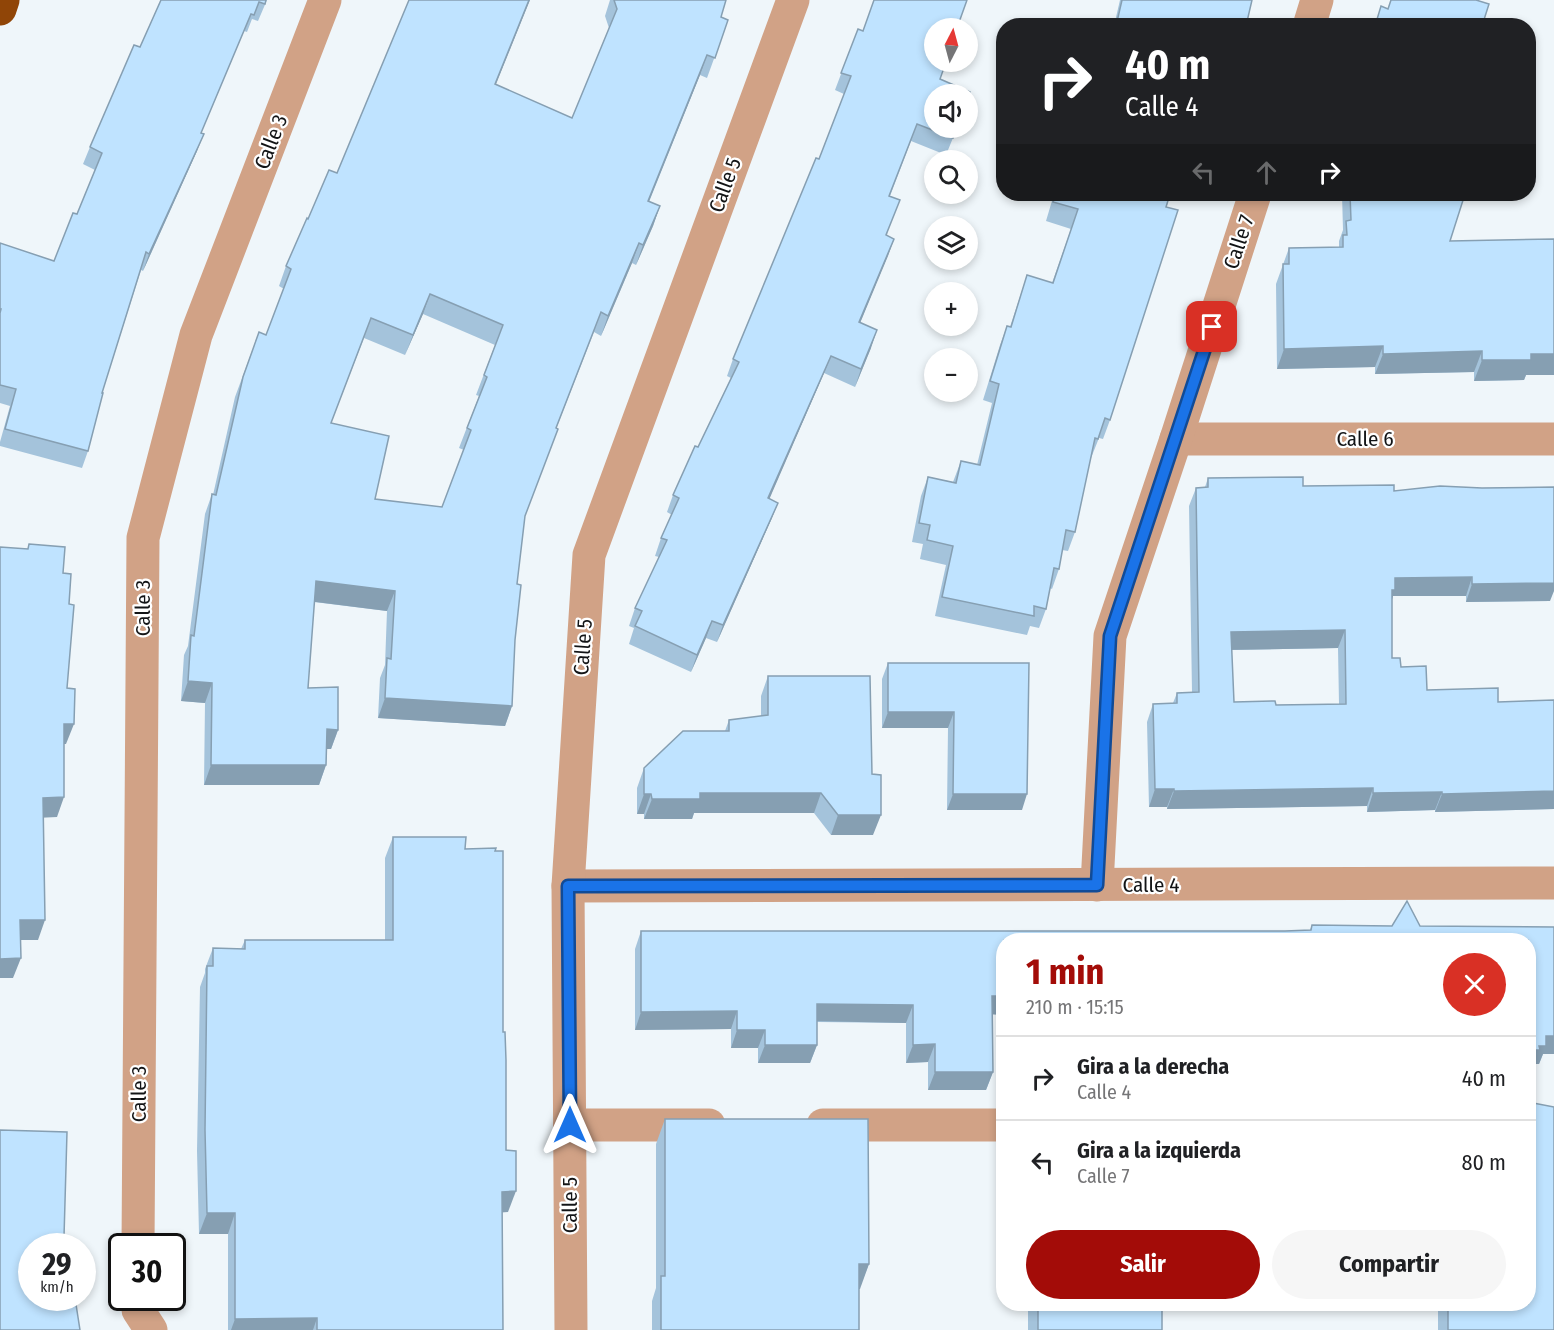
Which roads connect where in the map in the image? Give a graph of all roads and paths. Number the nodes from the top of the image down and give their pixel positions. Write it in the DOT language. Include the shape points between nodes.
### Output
graph roads {
  1 [pos="3,0"];
  2 [pos="325,0"];
  3 [pos="793,0"];
  4 [pos="1317,0"];
  5 [pos="0,9"];
  6 [pos="1311,18"];
  7 [pos="1253,201"];
  8 [pos="1176,439"];
  9 [pos="1554,439"];
  10 [pos="1554,883"];
  11 [pos="1097,885"];
  12 [pos="568,886"];
  13 [pos="570,1125"];
  14 [pos="734,1125"];
  15 [pos="792,1125"];
  16 [pos="996,1125"];
  17 [pos="138,1233"];
  18 [pos="139,1311"];
  19 [pos="151,1330"];
  20 [pos="571,1330"];
  1 -- 5 [label="highway"];
  2 -- 17 [label="street, Calle 3" via="196,335 143,538"];
  3 -- 12 [label="street, Calle 5" via="589,555"];
  4 -- 6 [label="street"];
  7 -- 8 [label="street, Calle 7"];
  8 -- 9 [label="street, Calle 6"];
  8 -- 11 [label="street, Calle 7" via="1110,636"];
  10 -- 11 [label="street, Calle 4"];
  11 -- 12 [label="street, Calle 4"];
  12 -- 13 [label="street, Calle 5"];
  13 -- 14 [label="street"];
  13 -- 20 [label="street, Calle 5"];
  15 -- 16 [label="street"];
  18 -- 19 [label="street"];
}
